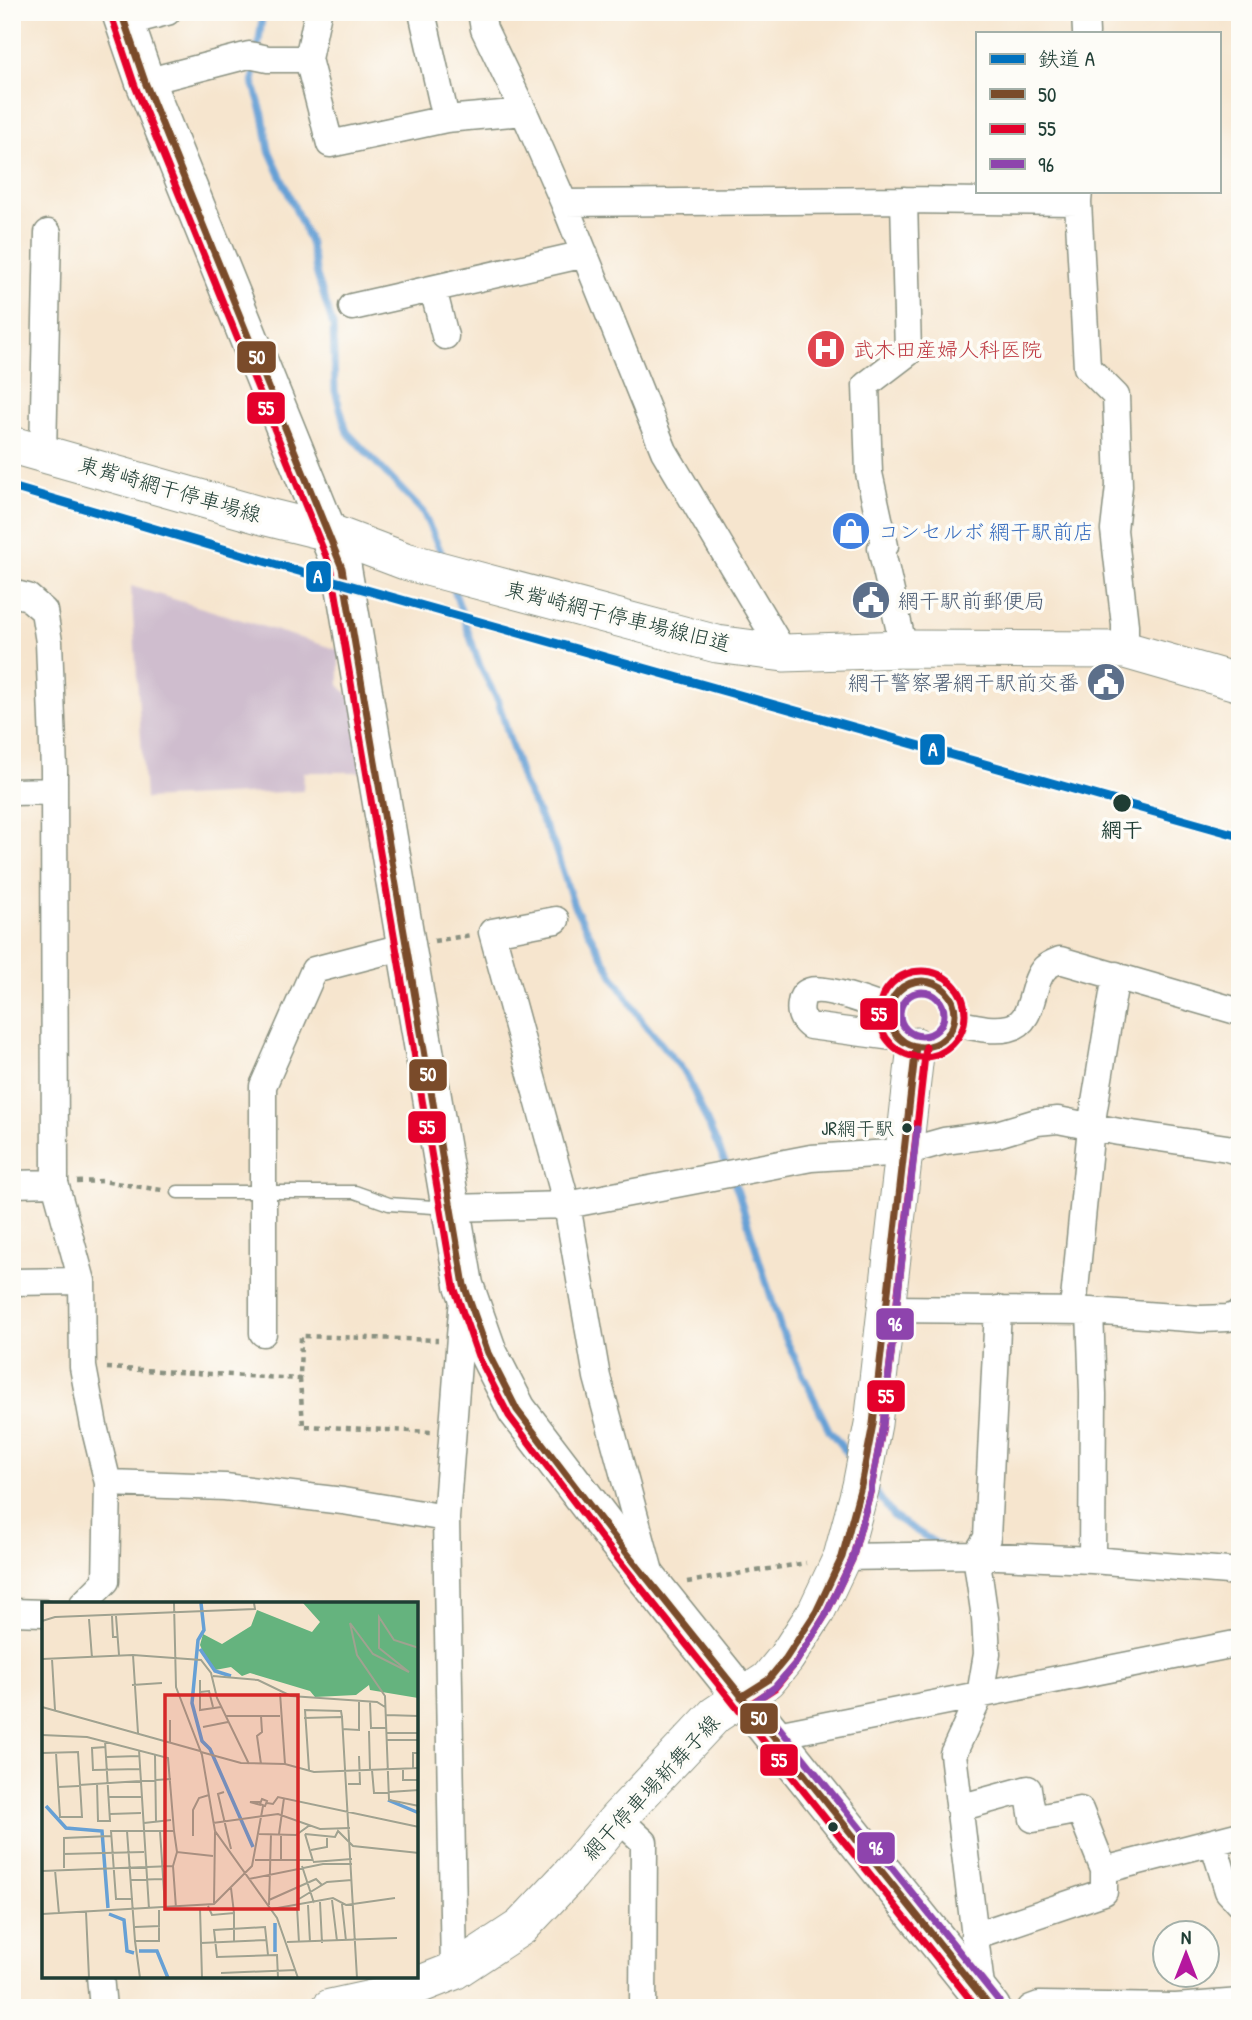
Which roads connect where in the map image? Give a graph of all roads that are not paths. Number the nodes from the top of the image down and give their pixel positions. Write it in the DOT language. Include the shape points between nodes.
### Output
graph roads {
  1 [pos="167,12"];
  2 [pos="318,12"];
  3 [pos="422,12"];
  4 [pos="481,12"];
  5 [pos="1085,12"];
  6 [pos="123,18"];
  7 [pos="1086,32"];
  8 [pos="308,59"];
  9 [pos="145,82"];
  10 [pos="524,112"];
  11 [pos="446,119"];
  12 [pos="1079,196"];
  13 [pos="904,200"];
  14 [pos="564,203"];
  15 [pos="48,233"];
  16 [pos="585,254"];
  17 [pos="433,289"];
  18 [pos="352,307"];
  19 [pos="445,336"];
  20 [pos="28,449"];
  21 [pos="328,532"];
  22 [pos="12,593"];
  23 [pos="904,649"];
  24 [pos="1125,650"];
  25 [pos="784,653"];
  26 [pos="1240,683"];
  27 [pos="54,791"];
  28 [pos="12,792"];
  29 [pos="556,920"];
  30 [pos="406,946"];
  31 [pos="1116,975"];
  32 [pos="889,1010"];
  33 [pos="1240,1012"];
  34 [pos="954,1023"];
  35 [pos="908,1042"];
  36 [pos="1091,1127"];
  37 [pos="905,1152"];
  38 [pos="1240,1152"];
  39 [pos="55,1182"];
  40 [pos="12,1184"];
  41 [pos="263,1191"];
  42 [pos="178,1192"];
  43 [pos="567,1205"];
  44 [pos="451,1208"];
  45 [pos="82,1281"];
  46 [pos="12,1282"];
  47 [pos="464,1285"];
  48 [pos="886,1309"];
  49 [pos="998,1309"];
  50 [pos="1081,1310"];
  51 [pos="1240,1314"];
  52 [pos="262,1333"];
  53 [pos="108,1483"];
  54 [pos="446,1518"];
  55 [pos="961,1555"];
  56 [pos="842,1557"];
  57 [pos="1092,1560"];
  58 [pos="1240,1572"];
  59 [pos="654,1588"];
  60 [pos="85,1602"];
  61 [pos="12,1612"];
  62 [pos="42,1613"];
  63 [pos="1240,1643"];
  64 [pos="741,1697"];
  65 [pos="967,1698"];
  66 [pos="772,1736"];
  67 [pos="959,1808"];
  68 [pos="618,1818"];
  69 [pos="1240,1835"];
  70 [pos="1213,1842"];
  71 [pos="1104,1870"];
  72 [pos="1240,1904"];
  73 [pos="974,1936"];
  74 [pos="454,1971"];
  75 [pos="100,1978"];
  76 [pos="400,2000"];
  77 [pos="986,2001"];
  78 [pos="1239,2004"];
  79 [pos="103,2008"];
  80 [pos="330,2008"];
  81 [pos="643,2008"];
  82 [pos="1031,2008"];
  1 -- 6 [label="street"];
  2 -- 8 [label="street"];
  3 -- 11 [label="street"];
  4 -- 10 [label="street" via="484,29"];
  5 -- 7 [label="street"];
  6 -- 9 [label="main road"];
  8 -- 9 [label="street" via="249,55"];
  8 -- 11 [label="street" via="330,144"];
  9 -- 21 [label="main road"];
  10 -- 11 [label="street"];
  10 -- 14 [label="street"];
  12 -- 13 [label="street"];
  12 -- 24 [label="street" via="1087,367 1116,396 1119,486 1114,530"];
  13 -- 14 [label="street"];
  13 -- 23 [label="street" via="908,353 866,385 869,473"];
  14 -- 16 [label="street"];
  15 -- 20 [label="street"];
  16 -- 17 [label="street"];
  16 -- 25 [label="street" via="664,451"];
  17 -- 18 [label="street"];
  17 -- 19 [label="street"];
  20 -- 21 [label="main road, 東觜崎網干停車場線"];
  21 -- 25 [label="main road, 東觜崎網干停車場線旧道" via="405,561 678,634"];
  21 -- 30 [label="main road" via="342,568"];
  22 -- 27 [label="street" via="28,597 44,611"];
  23 -- 24 [label="main road, 東觜崎網干停車場線旧道"];
  23 -- 25 [label="main road, 東觜崎網干停車場線旧道"];
  24 -- 26 [label="main road, 東觜崎網干停車場線旧道"];
  27 -- 28 [label="street"];
  27 -- 39 [label="street"];
  29 -- 43 [label="street" via="492,932"];
  30 -- 41 [label="street" via="314,970 262,1086"];
  30 -- 44 [label="main road"];
  31 -- 33 [label="street"];
  31 -- 34 [label="street" via="1060,960 1046,966 1026,1015 1013,1027"];
  31 -- 36 [label="street"];
  32 -- 34 [label="street" via="892,999 907,984 928,981 939,985 953,1001"];
  32 -- 35 [label="street" via="893,1030"];
  32 -- 35 [label="street" via="814,990 803,996 800,1010 810,1026"];
  34 -- 35 [label="street" via="935,1044"];
  35 -- 37 [label="main road, 網干停車場新舞子線"];
  36 -- 37 [label="street" via="1058,1120 1037,1122"];
  36 -- 38 [label="street"];
  36 -- 50 [label="street"];
  37 -- 43 [label="street" via="811,1158"];
  37 -- 48 [label="main road, 網干停車場新舞子線"];
  39 -- 40 [label="street"];
  39 -- 45 [label="street"];
  41 -- 42 [label="lane"];
  41 -- 44 [label="lane" via="355,1192 389,1204"];
  41 -- 52 [label="street"];
  43 -- 44 [label="street"];
  43 -- 59 [label="street" via="597,1377"];
  44 -- 47 [label="main road"];
  45 -- 46 [label="street"];
  45 -- 53 [label="street" via="83,1367"];
  47 -- 54 [label="street"];
  47 -- 59 [label="main road" via="488,1353 517,1410"];
  48 -- 49 [label="street"];
  48 -- 56 [label="main road, 網干停車場新舞子線" via="873,1424"];
  49 -- 50 [label="street"];
  49 -- 55 [label="street" via="987,1538"];
  50 -- 51 [label="street" via="1200,1319"];
  50 -- 57 [label="street" via="1093,1394"];
  53 -- 54 [label="street" via="225,1487"];
  53 -- 60 [label="street" via="106,1581"];
  54 -- 74 [label="street"];
  55 -- 56 [label="street"];
  55 -- 57 [label="street"];
  55 -- 65 [label="street" via="985,1618 987,1654"];
  56 -- 64 [label="main road, 網干停車場新舞子線" via="816,1612 786,1658 768,1680"];
  57 -- 58 [label="street"];
  59 -- 64 [label="main road"];
  61 -- 62 [label="street"];
  63 -- 65 [label="street"];
  64 -- 66 [label="main road"];
  64 -- 68 [label="main road, 網干停車場新舞子線" via="715,1715"];
  65 -- 66 [label="street"];
  65 -- 67 [label="street" via="953,1755"];
  66 -- 77 [label="main road"];
  67 -- 71 [label="street" via="1027,1789 1033,1819 1080,1810"];
  67 -- 73 [label="street"];
  68 -- 74 [label="main road, 網干停車場新舞子線" via="522,1927"];
  68 -- 81 [label="street" via="644,1842"];
  69 -- 70 [label="street"];
  70 -- 71 [label="street"];
  70 -- 72 [label="street" via="1228,1891"];
  71 -- 73 [label="street" via="1104,1892"];
  73 -- 77 [label="street"];
  74 -- 76 [label="main road, 網干停車場新舞子線"];
  75 -- 79 [label="street"];
  76 -- 80 [label="main road, 網干停車場新舞子線"];
  78 -- 82 [label="street"];
}
